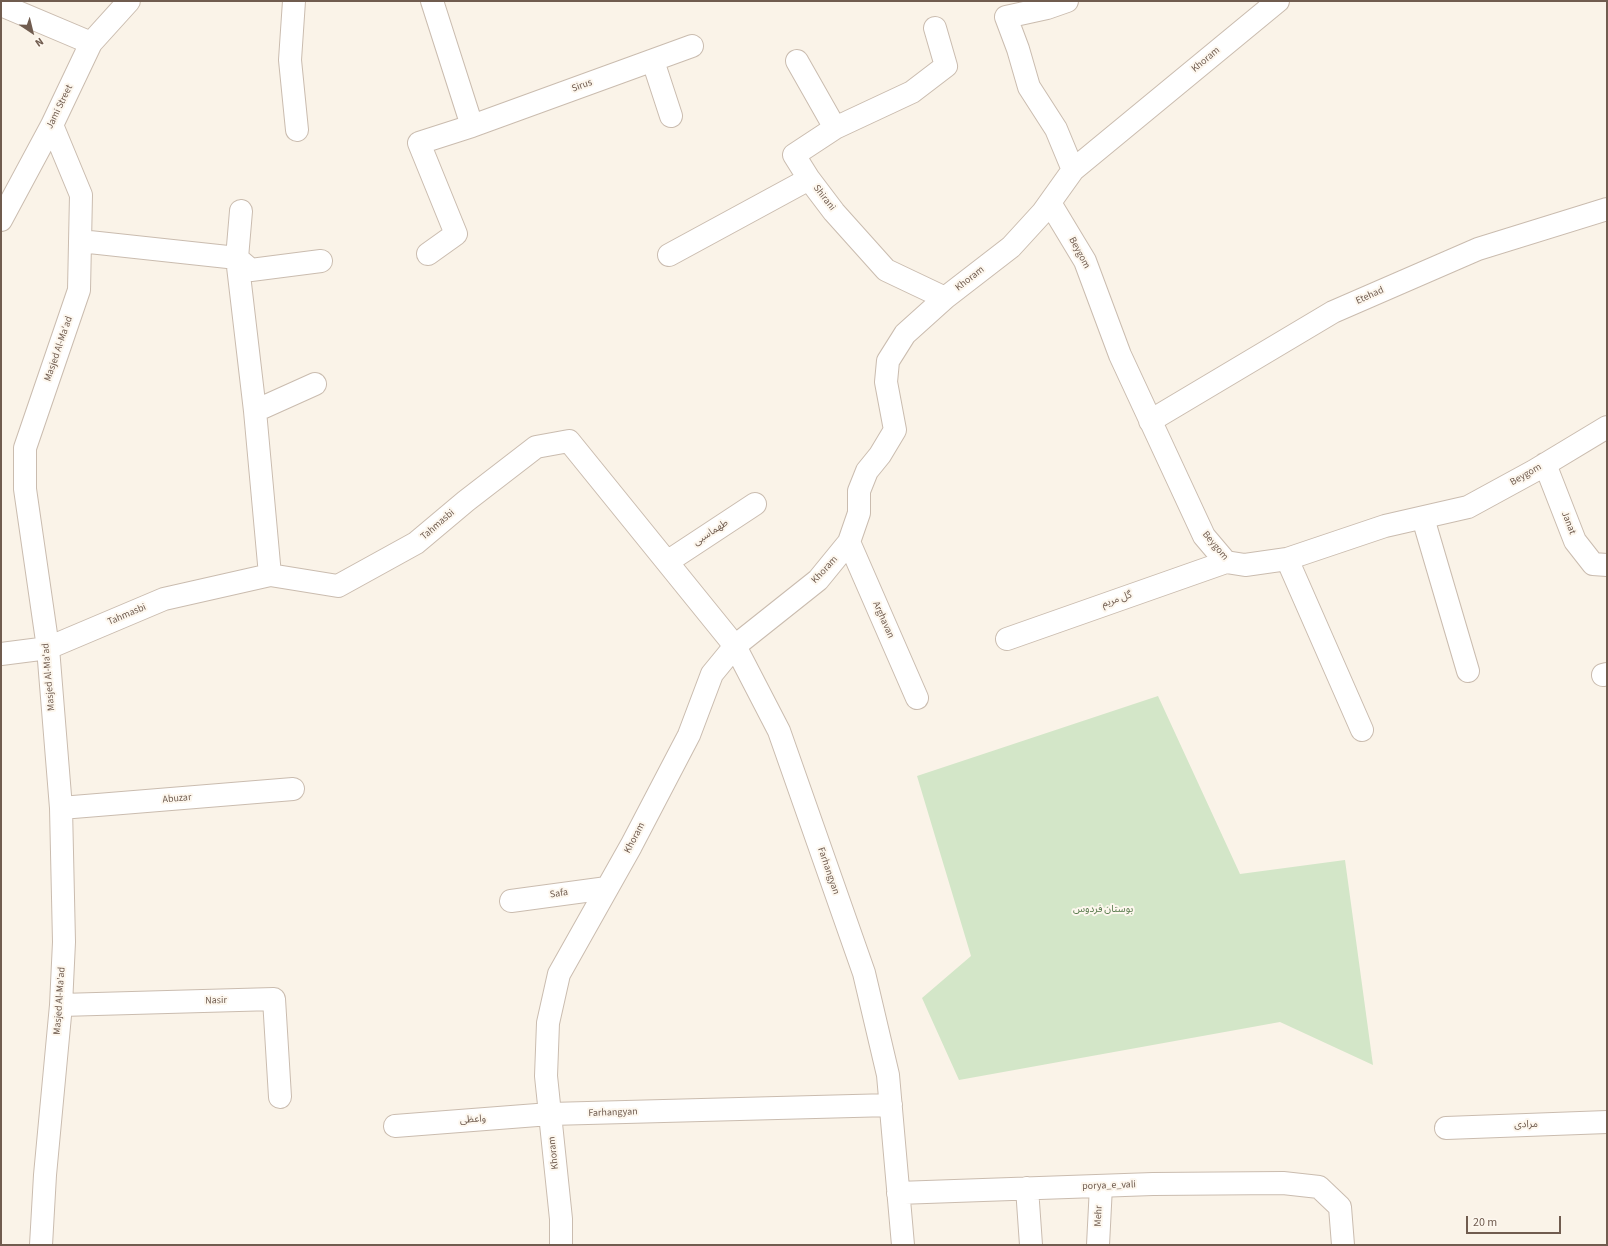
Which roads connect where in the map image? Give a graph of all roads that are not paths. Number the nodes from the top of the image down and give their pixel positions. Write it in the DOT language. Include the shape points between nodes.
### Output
graph roads {
  1 [pos="129,1"];
  2 [pos="294,1"];
  3 [pos="432,1"];
  4 [pos="1067,1"];
  5 [pos="1278,1"];
  6 [pos="1,5"];
  7 [pos="935,28"];
  8 [pos="91,43"];
  9 [pos="692,46"];
  10 [pos="653,61"];
  11 [pos="797,61"];
  12 [pos="670,116"];
  13 [pos="52,125"];
  14 [pos="472,126"];
  15 [pos="835,128"];
  16 [pos="297,130"];
  17 [pos="1074,170"];
  18 [pos="809,179"];
  19 [pos="1050,203"];
  20 [pos="1607,209"];
  21 [pos="241,211"];
  22 [pos="1,220"];
  23 [pos="80,241"];
  24 [pos="428,254"];
  25 [pos="669,255"];
  26 [pos="237,258"];
  27 [pos="320,261"];
  28 [pos="945,298"];
  29 [pos="315,384"];
  30 [pos="255,411"];
  31 [pos="1150,421"];
  32 [pos="1607,427"];
  33 [pos="1545,464"];
  34 [pos="755,504"];
  35 [pos="1423,518"];
  36 [pos="849,542"];
  37 [pos="1287,559"];
  38 [pos="667,562"];
  39 [pos="1226,562"];
  40 [pos="1607,565"];
  41 [pos="270,575"];
  42 [pos="1008,638"];
  43 [pos="735,646"];
  44 [pos="48,648"];
  45 [pos="1,654"];
  46 [pos="1468,671"];
  47 [pos="917,698"];
  48 [pos="1362,730"];
  49 [pos="293,789"];
  50 [pos="61,808"];
  51 [pos="607,888"];
  52 [pos="511,901"];
  53 [pos="61,1005"];
  54 [pos="280,1097"];
  55 [pos="891,1105"];
  56 [pos="550,1114"];
  57 [pos="1607,1122"];
  58 [pos="395,1126"];
  59 [pos="1446,1128"];
  60 [pos="1101,1186"];
  61 [pos="1027,1188"];
  62 [pos="898,1193"];
  63 [pos="41,1245"];
  64 [pos="561,1245"];
  65 [pos="903,1245"];
  66 [pos="1031,1245"];
  67 [pos="1098,1245"];
  68 [pos="1343,1245"];
  1 -- 8 [label="street, Jami Street"];
  2 -- 16 [label="street" via="290,60"];
  3 -- 14 [label="street"];
  4 -- 17 [label="street" via="1006,17 1029,87 1056,129"];
  5 -- 17 [label="street, Khoram"];
  6 -- 8 [label="street"];
  7 -- 15 [label="street" via="946,66 912,92"];
  8 -- 13 [label="street, Jami Street"];
  9 -- 10 [label="street, Sirus"];
  10 -- 12 [label="street"];
  10 -- 14 [label="street, Sirus"];
  11 -- 15 [label="street"];
  13 -- 22 [label="street, Jami Street"];
  13 -- 23 [label="street, Masjed Al-Ma'ad" via="81,195"];
  14 -- 24 [label="street, Sirus" via="419,143 456,234"];
  15 -- 18 [label="street" via="794,154"];
  17 -- 19 [label="street, Khoram"];
  18 -- 25 [label="street, Shirani"];
  18 -- 28 [label="street, Shirani" via="834,212 886,270"];
  19 -- 28 [label="street, Khoram" via="1011,247"];
  19 -- 31 [label="street, Beygom" via="1085,260 1120,354"];
  20 -- 31 [label="street, Etehad" via="1478,249 1333,312"];
  21 -- 26 [label="street"];
  23 -- 26 [label="street"];
  23 -- 44 [label="street, Masjed Al-Ma'ad" via="79,290 25,448 25,489"];
  26 -- 27 [label="street" via="251,270"];
  26 -- 30 [label="street"];
  28 -- 36 [label="street, Khoram" via="905,334 888,362 886,382 895,430 867,471 859,491 859,514"];
  29 -- 30 [label="street"];
  30 -- 41 [label="street"];
  31 -- 39 [label="street, Beygom" via="1204,536"];
  32 -- 33 [label="street, Beygom"];
  33 -- 35 [label="street, Beygom" via="1468,507"];
  33 -- 40 [label="street, Janat" via="1575,541 1592,564"];
  34 -- 38 [label="street, طهماسبی"];
  35 -- 37 [label="street, Beygom" via="1385,526"];
  35 -- 46 [label="street"];
  36 -- 43 [label="street, Khoram" via="818,580"];
  36 -- 47 [label="street, Arghavan"];
  37 -- 39 [label="street, Beygom" via="1246,565"];
  37 -- 48 [label="street"];
  38 -- 41 [label="street, Tahmasbi" via="569,441 536,447 416,543 338,586"];
  38 -- 43 [label="street, Tahmasbi"];
  39 -- 42 [label="street, گل مریم"];
  41 -- 44 [label="street, Tahmasbi" via="164,599"];
  43 -- 51 [label="street, Khoram" via="712,674 689,735"];
  43 -- 55 [label="street, Farhangyan" via="779,731 864,973 888,1075"];
  44 -- 45 [label="street, Tahmasbi"];
  44 -- 50 [label="street, Masjed Al-Ma'ad"];
  49 -- 50 [label="street, Abuzar"];
  50 -- 53 [label="street, Masjed Al-Ma'ad" via="64,942"];
  51 -- 52 [label="street, Safa"];
  51 -- 56 [label="street, Khoram" via="559,974 548,1023 546,1076"];
  53 -- 54 [label="street, Nasir" via="274,999"];
  53 -- 63 [label="street, Masjed Al-Ma'ad"];
  55 -- 56 [label="street, Farhangyan"];
  55 -- 62 [label="street, Farhangyan"];
  56 -- 58 [label="street, واعظی"];
  56 -- 64 [label="street, Khoram" via="561,1219"];
  57 -- 59 [label="street, مرادی"];
  60 -- 61 [label="street, porya_e_vali"];
  60 -- 67 [label="street, Mehr"];
  60 -- 68 [label="street, porya_e_vali" via="1283,1183 1319,1187 1340,1207"];
  61 -- 62 [label="street, porya_e_vali"];
  61 -- 66 [label="street"];
  62 -- 65 [label="street, Farhangyan"];
}
